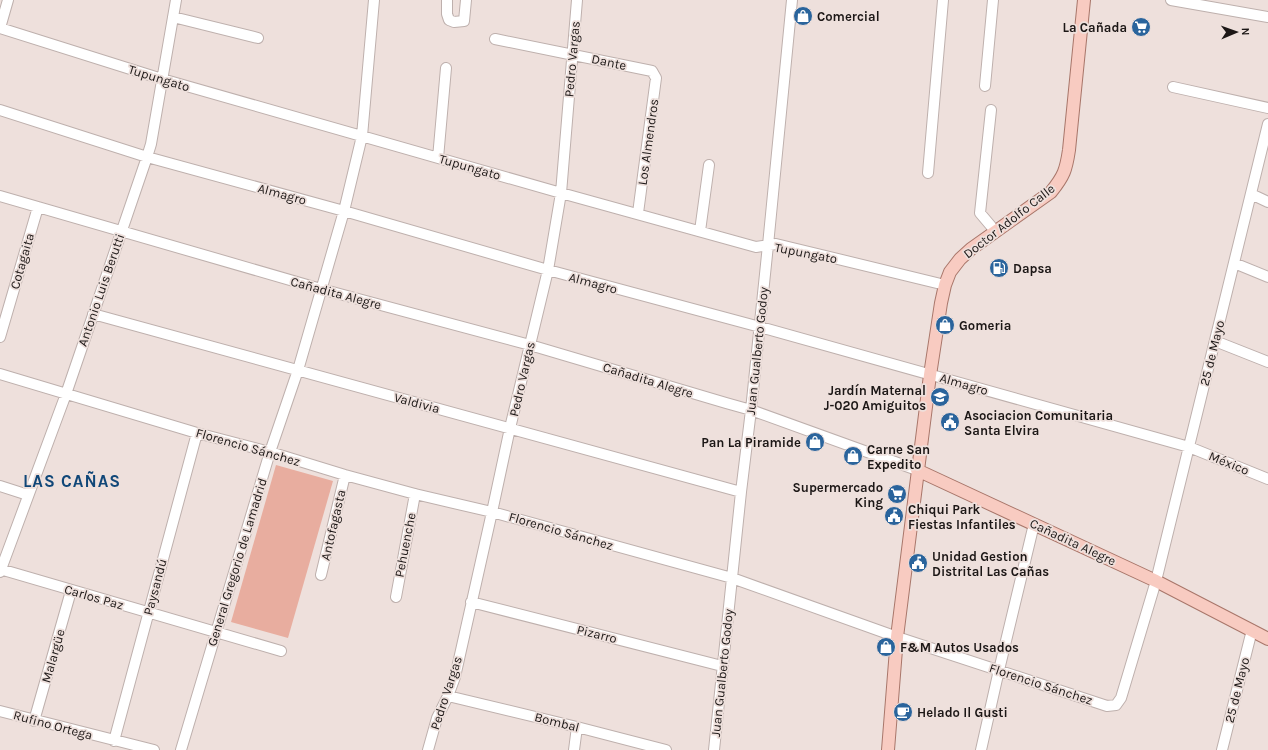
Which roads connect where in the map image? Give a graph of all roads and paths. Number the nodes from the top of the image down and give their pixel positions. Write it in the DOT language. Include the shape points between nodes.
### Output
graph roads {
  1 [pos="8,0"];
  2 [pos="176,0"];
  3 [pos="374,0"];
  4 [pos="447,0"];
  5 [pos="466,0"];
  6 [pos="577,0"];
  7 [pos="792,0"];
  8 [pos="942,0"];
  9 [pos="994,0"];
  10 [pos="1084,0"];
  11 [pos="1171,0"];
  12 [pos="1268,16"];
  13 [pos="173,17"];
  14 [pos="0,28"];
  15 [pos="258,38"];
  16 [pos="495,40"];
  17 [pos="572,54"];
  18 [pos="446,68"];
  19 [pos="652,71"];
  20 [pos="162,79"];
  21 [pos="985,86"];
  22 [pos="1173,87"];
  23 [pos="1268,108"];
  24 [pos="0,110"];
  25 [pos="991,110"];
  26 [pos="1268,124"];
  27 [pos="362,136"];
  28 [pos="147,157"];
  29 [pos="438,158"];
  30 [pos="709,165"];
  31 [pos="928,173"];
  32 [pos="561,193"];
  33 [pos="1251,194"];
  34 [pos="0,196"];
  35 [pos="1268,202"];
  36 [pos="38,207"];
  37 [pos="344,211"];
  38 [pos="638,213"];
  39 [pos="700,231"];
  40 [pos="122,232"];
  41 [pos="996,232"];
  42 [pos="768,246"];
  43 [pos="1234,263"];
  44 [pos="548,270"];
  45 [pos="1268,277"];
  46 [pos="945,285"];
  47 [pos="321,289"];
  48 [pos="93,314"];
  49 [pos="760,327"];
  50 [pos="0,337"];
  51 [pos="1215,341"];
  52 [pos="530,344"];
  53 [pos="1268,362"];
  54 [pos="298,370"];
  55 [pos="0,374"];
  56 [pos="930,375"];
  57 [pos="66,394"];
  58 [pos="751,410"];
  59 [pos="510,428"];
  60 [pos="197,433"];
  61 [pos="1189,447"];
  62 [pos="270,452"];
  63 [pos="918,470"];
  64 [pos="345,475"];
  65 [pos="1268,479"];
  66 [pos="0,486"];
  67 [pos="741,492"];
  68 [pos="28,494"];
  69 [pos="415,494"];
  70 [pos="492,512"];
  71 [pos="1034,524"];
  72 [pos="0,570"];
  73 [pos="321,575"];
  74 [pos="732,578"];
  75 [pos="1156,581"];
  76 [pos="71,591"];
  77 [pos="396,597"];
  78 [pos="471,602"];
  79 [pos="148,613"];
  80 [pos="1252,630"];
  81 [pos="216,632"];
  82 [pos="897,637"];
  83 [pos="1268,638"];
  84 [pos="281,651"];
  85 [pos="722,666"];
  86 [pos="999,670"];
  87 [pos="448,696"];
  88 [pos="1116,705"];
  89 [pos="0,711"];
  90 [pos="34,721"];
  91 [pos="577,727"];
  92 [pos="114,741"];
  93 [pos="154,750"];
  94 [pos="181,750"];
  95 [pos="428,750"];
  96 [pos="574,750"];
  97 [pos="666,750"];
  98 [pos="714,750"];
  99 [pos="888,750"];
  100 [pos="982,750"];
  101 [pos="1222,750"];
  1 -- 14 [label="street"];
  2 -- 13 [label="street, Antonio Luis Berutti"];
  3 -- 27 [label="street, General Gregorio de Lamadrid"];
  4 -- 5 [label="street" via="447,14 449,20 454,22 464,21"];
  6 -- 17 [label="street, Pedro Vargas"];
  7 -- 42 [label="street, Juan Gualberto Godoy"];
  8 -- 31 [label="street"];
  9 -- 21 [label="street"];
  10 -- 41 [label="main road, Doctor Adolfo Calle" via="1066,170 1051,192"];
  11 -- 12 [label="street"];
  13 -- 15 [label="street"];
  13 -- 20 [label="street, Antonio Luis Berutti"];
  14 -- 20 [label="street, Tupungato"];
  16 -- 17 [label="street, Dante"];
  17 -- 19 [label="street, Dante"];
  17 -- 32 [label="street, Pedro Vargas"];
  18 -- 29 [label="street"];
  19 -- 38 [label="street, Los Almendros" via="656,78"];
  20 -- 27 [label="street, Tupungato"];
  20 -- 28 [label="street, Antonio Luis Berutti"];
  22 -- 23 [label="street"];
  24 -- 28 [label="street, Almagro"];
  25 -- 41 [label="street" via="980,213"];
  26 -- 33 [label="street, 25 de Mayo"];
  27 -- 29 [label="street, Tupungato"];
  27 -- 37 [label="street, General Gregorio de Lamadrid"];
  28 -- 37 [label="street, Almagro"];
  28 -- 40 [label="street, Antonio Luis Berutti"];
  29 -- 32 [label="street, Tupungato"];
  30 -- 39 [label="street"];
  32 -- 38 [label="street, Tupungato"];
  32 -- 44 [label="street, Pedro Vargas"];
  33 -- 35 [label="street"];
  33 -- 43 [label="street, 25 de Mayo"];
  34 -- 36 [label="street, Cañadita Alegre"];
  36 -- 40 [label="street, Cañadita Alegre"];
  36 -- 50 [label="street, Cotagaita"];
  37 -- 44 [label="street, Almagro"];
  37 -- 47 [label="street, General Gregorio de Lamadrid"];
  38 -- 39 [label="street, Tupungato"];
  39 -- 42 [label="street, Tupungato" via="756,247"];
  40 -- 47 [label="street, Cañadita Alegre"];
  40 -- 48 [label="street, Antonio Luis Berutti"];
  41 -- 46 [label="main road, Doctor Adolfo Calle" via="971,248 960,259 950,272"];
  42 -- 46 [label="street, Tupungato" via="776,244"];
  42 -- 49 [label="street, Juan Gualberto Godoy"];
  43 -- 45 [label="street"];
  43 -- 51 [label="street, 25 de Mayo"];
  44 -- 49 [label="street, Almagro"];
  44 -- 52 [label="street, Pedro Vargas"];
  46 -- 56 [label="main road, Doctor Adolfo Calle"];
  47 -- 52 [label="street, Cañadita Alegre"];
  47 -- 54 [label="street, General Gregorio de Lamadrid"];
  48 -- 54 [label="street, Valdivia"];
  48 -- 57 [label="street, Antonio Luis Berutti"];
  49 -- 56 [label="street, Almagro"];
  49 -- 58 [label="street, Juan Gualberto Godoy"];
  51 -- 53 [label="street"];
  51 -- 61 [label="street, 25 de Mayo"];
  52 -- 58 [label="street, Cañadita Alegre"];
  52 -- 59 [label="street, Pedro Vargas"];
  54 -- 59 [label="street, Valdivia"];
  54 -- 62 [label="street, General Gregorio de Lamadrid"];
  55 -- 57 [label="street, Florencio Sánchez"];
  56 -- 61 [label="street, Almagro"];
  56 -- 63 [label="main road, Doctor Adolfo Calle"];
  57 -- 60 [label="street, Florencio Sánchez"];
  57 -- 68 [label="street, Antonio Luis Berutti"];
  58 -- 63 [label="street, Cañadita Alegre"];
  58 -- 67 [label="street, Juan Gualberto Godoy"];
  59 -- 67 [label="street, Valdivia"];
  59 -- 70 [label="street, Pedro Vargas"];
  60 -- 62 [label="street, Florencio Sánchez"];
  60 -- 79 [label="street, Paysandú"];
  61 -- 65 [label="street, México"];
  61 -- 75 [label="street, 25 de Mayo"];
  62 -- 64 [label="street, Florencio Sánchez"];
  62 -- 81 [label="street, General Gregorio de Lamadrid"];
  63 -- 71 [label="main road, Cañadita Alegre"];
  63 -- 82 [label="main road, Doctor Adolfo Calle"];
  64 -- 69 [label="street, Florencio Sánchez"];
  64 -- 73 [label="street, Antofagasta"];
  66 -- 68 [label="street"];
  67 -- 74 [label="street, Juan Gualberto Godoy"];
  68 -- 72 [label="street, Antonio Luis Berutti"];
  69 -- 70 [label="street, Florencio Sánchez"];
  69 -- 77 [label="street, Pehuenche"];
  70 -- 74 [label="street, Florencio Sánchez"];
  70 -- 78 [label="street, Pedro Vargas"];
  71 -- 75 [label="main road, Cañadita Alegre"];
  71 -- 86 [label="street"];
  72 -- 76 [label="street, Carlos Paz"];
  74 -- 82 [label="street, Florencio Sánchez"];
  74 -- 85 [label="street, Juan Gualberto Godoy"];
  75 -- 80 [label="main road, Cañadita Alegre"];
  75 -- 88 [label="street, 25 de Mayo" via="1121,698"];
  76 -- 79 [label="street, Carlos Paz"];
  76 -- 90 [label="street, Malargüe"];
  78 -- 85 [label="street, Pizarro"];
  78 -- 87 [label="street, Pedro Vargas"];
  79 -- 81 [label="street, Carlos Paz"];
  79 -- 92 [label="street, Paysandú"];
  80 -- 83 [label="main road, Cañadita Alegre"];
  80 -- 101 [label="street, 25 de Mayo"];
  81 -- 84 [label="street, Carlos Paz"];
  81 -- 94 [label="street, General Gregorio de Lamadrid"];
  82 -- 86 [label="street, Florencio Sánchez"];
  82 -- 99 [label="main road, Doctor Adolfo Calle"];
  85 -- 98 [label="street, Juan Gualberto Godoy"];
  86 -- 88 [label="street, Florencio Sánchez" via="1107,706"];
  86 -- 100 [label="street"];
  87 -- 91 [label="street, Bombal"];
  87 -- 95 [label="street, Pedro Vargas" via="437,718"];
  89 -- 90 [label="street, Rufino Ortega"];
  90 -- 92 [label="street, Rufino Ortega"];
  91 -- 96 [label="street"];
  91 -- 97 [label="street, Bombal"];
  92 -- 93 [label="street, Rufino Ortega"];
}
